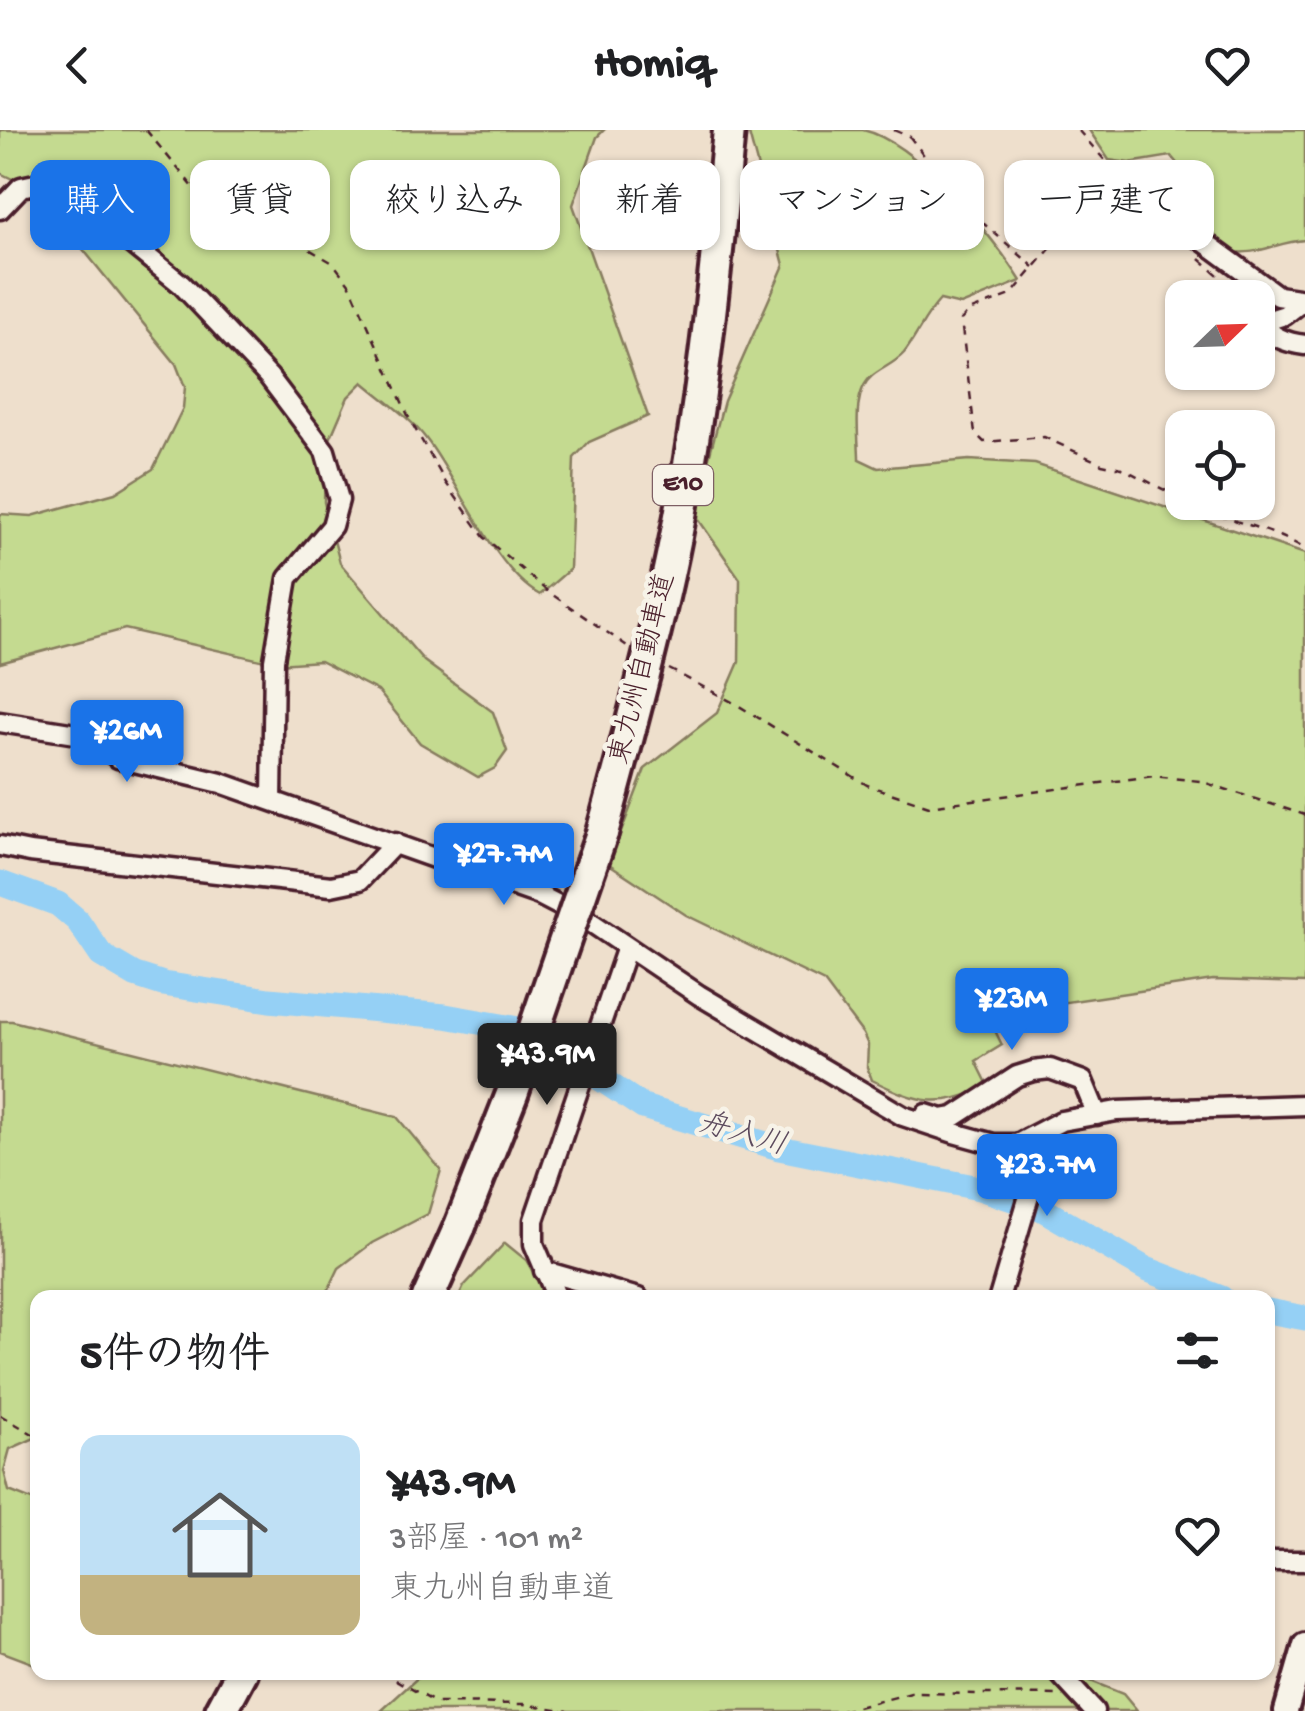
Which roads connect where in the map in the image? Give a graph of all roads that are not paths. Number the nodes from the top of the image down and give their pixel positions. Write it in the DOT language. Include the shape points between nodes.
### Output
graph roads {
  1 [pos="729,130"];
  2 [pos="0,210"];
  3 [pos="1214,250"];
  4 [pos="1304,301"];
  5 [pos="1305,344"];
  6 [pos="0,722"];
  7 [pos="272,800"];
  8 [pos="395,843"];
  9 [pos="0,846"];
  10 [pos="628,947"];
  11 [pos="1305,1105"];
  12 [pos="1096,1115"];
  13 [pos="904,1116"];
  14 [pos="1048,1128"];
  15 [pos="544,1272"];
  16 [pos="432,1290"];
  17 [pos="553,1290"];
  18 [pos="609,1290"];
  19 [pos="1001,1290"];
  20 [pos="1305,1561"];
  21 [pos="1275,1562"];
  22 [pos="1305,1645"];
  23 [pos="238,1680"];
  24 [pos="1066,1680"];
  25 [pos="1088,1704"];
  26 [pos="221,1711"];
  27 [pos="1286,1711"];
  1 -- 16 [label="highway, 東九州自動車道 / E10, bridge" via="699,390 638,704 602,834 512,1094"];
  2 -- 7 [label="street" via="21,187 35,184 97,216 181,284 269,377 324,451 339,500 332,526 288,578 274,660"];
  3 -- 4 [label="street" via="1278,296"];
  4 -- 5 [label="street" via="1263,322 1291,344"];
  6 -- 7 [label="street" via="90,736 118,758"];
  7 -- 8 [label="street"];
  8 -- 9 [label="street" via="360,880 332,886"];
  8 -- 10 [label="street" via="539,896"];
  10 -- 13 [label="street"];
  10 -- 15 [label="street" via="534,1220"];
  11 -- 12 [label="street"];
  12 -- 13 [label="street" via="1082,1081 1050,1069 1018,1076 954,1117 909,1111"];
  12 -- 14 [label="street"];
  13 -- 14 [label="street" via="994,1144 1017,1144"];
  14 -- 19 [label="street"];
  15 -- 17 [label="street"];
  15 -- 18 [label="street"];
  20 -- 21 [label="street"];
  22 -- 27 [label="street"];
  23 -- 26 [label="highway"];
  24 -- 25 [label="street"];
}
